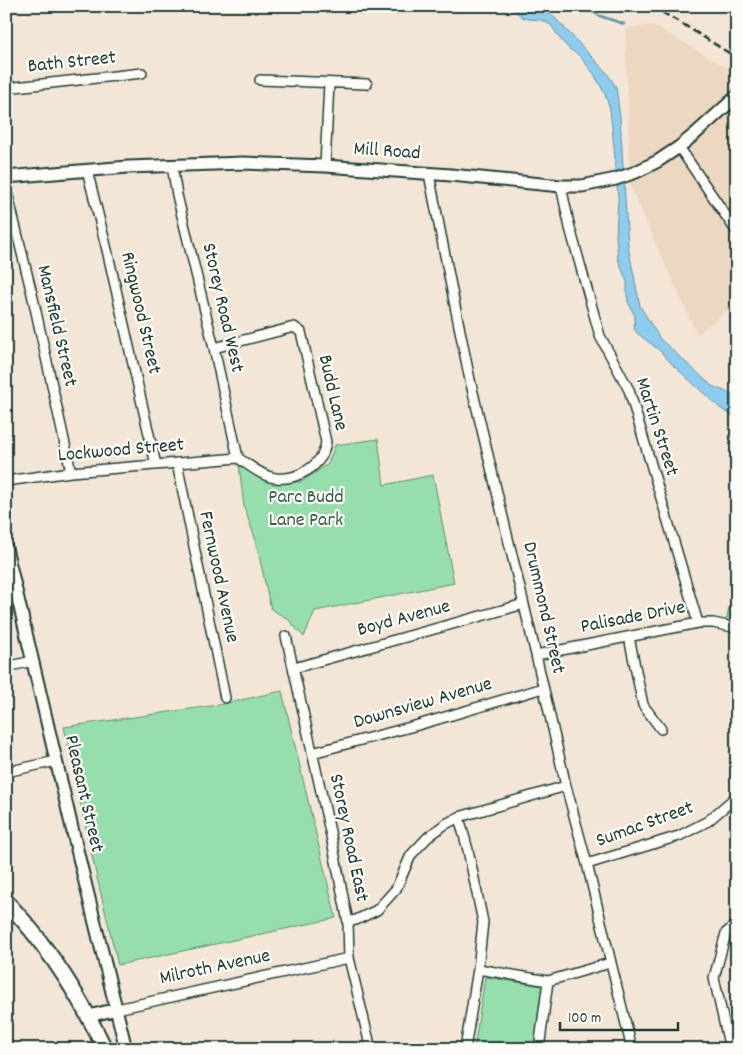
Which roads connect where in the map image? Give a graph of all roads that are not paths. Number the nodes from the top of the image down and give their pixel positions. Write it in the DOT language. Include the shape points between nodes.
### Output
graph roads {
  1 [pos="142,73"];
  2 [pos="260,80"];
  3 [pos="329,83"];
  4 [pos="367,84"];
  5 [pos="6,88"];
  6 [pos="737,96"];
  7 [pos="679,147"];
  8 [pos="172,166"];
  9 [pos="325,166"];
  10 [pos="87,170"];
  11 [pos="429,174"];
  12 [pos="6,177"];
  13 [pos="561,186"];
  14 [pos="6,188"];
  15 [pos="737,232"];
  16 [pos="214,348"];
  17 [pos="238,458"];
  18 [pos="177,464"];
  19 [pos="156,465"];
  20 [pos="71,472"];
  21 [pos="6,481"];
  22 [pos="6,548"];
  23 [pos="524,604"];
  24 [pos="698,623"];
  25 [pos="737,628"];
  26 [pos="286,636"];
  27 [pos="628,636"];
  28 [pos="536,655"];
  29 [pos="33,661"];
  30 [pos="6,667"];
  31 [pos="294,668"];
  32 [pos="543,688"];
  33 [pos="225,698"];
  34 [pos="660,729"];
  35 [pos="312,753"];
  36 [pos="56,761"];
  37 [pos="6,772"];
  38 [pos="566,786"];
  39 [pos="737,796"];
  40 [pos="459,817"];
  41 [pos="587,864"];
  42 [pos="6,901"];
  43 [pos="348,922"];
  44 [pos="737,924"];
  45 [pos="349,958"];
  46 [pos="610,963"];
  47 [pos="478,969"];
  48 [pos="548,981"];
  49 [pos="116,1009"];
  50 [pos="89,1016"];
  51 [pos="105,1049"];
  52 [pos="126,1049"];
  53 [pos="371,1049"];
  54 [pos="465,1049"];
  55 [pos="539,1049"];
  56 [pos="632,1049"];
  57 [pos="730,1049"];
  1 -- 5 [label="street, Bath Street"];
  2 -- 3 [label="street"];
  3 -- 4 [label="street"];
  3 -- 9 [label="street"];
  6 -- 7 [label="street, Mill Road"];
  7 -- 13 [label="street, Mill Road" via="658,161 616,179 582,186"];
  7 -- 15 [label="street"];
  8 -- 9 [label="street, Mill Road" via="244,163"];
  8 -- 10 [label="street, Mill Road"];
  8 -- 16 [label="street, Storey Road West"];
  9 -- 11 [label="street, Mill Road"];
  10 -- 12 [label="street, Mill Road"];
  10 -- 19 [label="street, Ringwood Street"];
  11 -- 13 [label="street, Mill Road"];
  11 -- 23 [label="street, Drummond Street" via="470,380"];
  13 -- 24 [label="street, Martin Street" via="600,336 629,390"];
  14 -- 20 [label="street, Mansfield Street"];
  16 -- 17 [label="street, Storey Road West"];
  16 -- 17 [label="street, Budd Lane" via="294,327 301,332 326,442 322,456 309,470 294,477 276,478 258,472"];
  17 -- 18 [label="street, Lockwood Street"];
  18 -- 19 [label="street, Lockwood Street"];
  18 -- 33 [label="street, Fernwood Avenue"];
  19 -- 20 [label="street, Lockwood Street"];
  20 -- 21 [label="street, Lockwood Street"];
  22 -- 29 [label="street, Pleasant Street"];
  23 -- 28 [label="street, Drummond Street"];
  23 -- 31 [label="street, Boyd Avenue"];
  24 -- 25 [label="street, Palisade Drive"];
  24 -- 27 [label="street, Palisade Drive"];
  26 -- 31 [label="street, Storey Road East"];
  27 -- 28 [label="street, Palisade Drive"];
  27 -- 34 [label="street" via="643,705"];
  28 -- 32 [label="street, Drummond Street"];
  29 -- 30 [label="street"];
  29 -- 36 [label="street, Pleasant Street"];
  31 -- 35 [label="street, Storey Road East"];
  32 -- 35 [label="street, Downsview Avenue"];
  32 -- 38 [label="street, Drummond Street"];
  35 -- 43 [label="street, Storey Road East"];
  36 -- 37 [label="street"];
  36 -- 49 [label="street, Pleasant Street"];
  38 -- 40 [label="street"];
  38 -- 41 [label="street, Drummond Street"];
  39 -- 41 [label="street, Sumac Street" via="708,821 679,836"];
  40 -- 43 [label="street" via="444,824 411,855 396,889 377,910"];
  40 -- 47 [label="street" via="483,922"];
  41 -- 46 [label="street, Drummond Street"];
  42 -- 50 [label="main road" via="41,942"];
  43 -- 45 [label="street, Storey Road East"];
  44 -- 57 [label="street" via="726,933 714,978"];
  45 -- 49 [label="street, Milroth Avenue"];
  45 -- 53 [label="street, Storey Road East"];
  46 -- 48 [label="street"];
  46 -- 56 [label="street, Drummond Street"];
  47 -- 48 [label="street"];
  47 -- 54 [label="street"];
  48 -- 55 [label="street"];
  49 -- 50 [label="street, Milroth Avenue"];
  49 -- 52 [label="street, Pleasant Street"];
  50 -- 51 [label="main road"];
}
